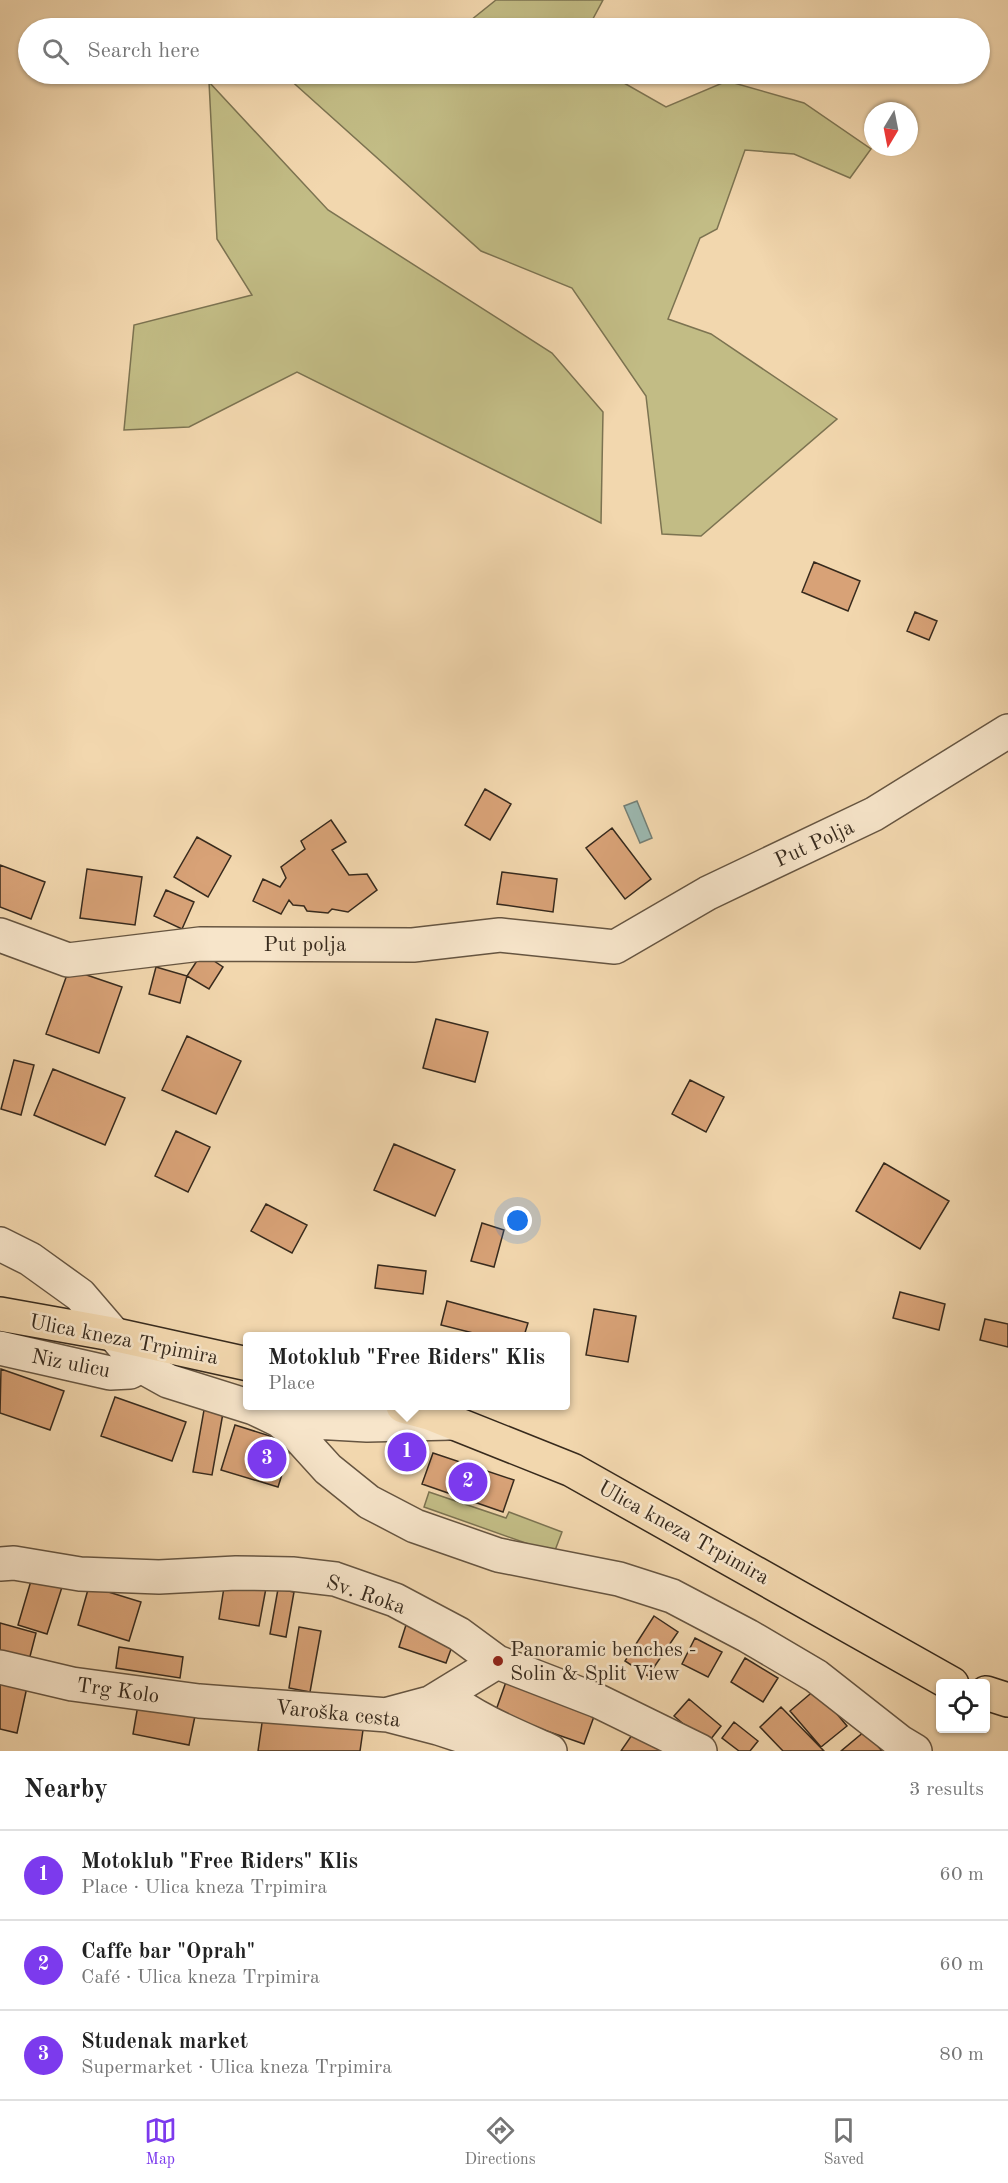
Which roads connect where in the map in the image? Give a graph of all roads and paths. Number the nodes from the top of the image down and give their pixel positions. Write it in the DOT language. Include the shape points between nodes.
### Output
graph roads {
  1 [pos="1008,731"];
  2 [pos="0,935"];
  3 [pos="615,947"];
  4 [pos="0,1244"];
  5 [pos="0,1314"];
  6 [pos="112,1334"];
  7 [pos="0,1348"];
  8 [pos="243,1363"];
  9 [pos="141,1365"];
  10 [pos="243,1405"];
  11 [pos="258,1410"];
  12 [pos="415,1410"];
  13 [pos="279,1420"];
  14 [pos="454,1423"];
  15 [pos="0,1564"];
  16 [pos="497,1662"];
  17 [pos="0,1667"];
  18 [pos="945,1679"];
  19 [pos="990,1694"];
  20 [pos="444,1695"];
  21 [pos="1008,1700"];
  22 [pos="199,1701"];
  23 [pos="388,1714"];
  24 [pos="508,1751"];
  25 [pos="550,1751"];
  26 [pos="700,1751"];
  27 [pos="915,1751"];
  1 -- 3 [label="street, Put Polja" via="874,814 708,893"];
  2 -- 3 [label="street, Put polja" via="68,960 200,944 413,945 500,935"];
  4 -- 6 [label="street" via="30,1259 80,1295"];
  5 -- 6 [label="main road, Ulica kneza Trpimira"];
  6 -- 8 [label="main road, Ulica kneza Trpimira"];
  6 -- 9 [label="street"];
  7 -- 9 [label="street, Niz ulicu" via="110,1373 130,1372"];
  9 -- 10 [label="street" via="168,1381"];
  11 -- 13 [label="street"];
  12 -- 14 [label="main road, Ulica kneza Trpimira"];
  13 -- 14 [label="street" via="367,1425"];
  13 -- 27 [label="street" via="328,1469 369,1502 415,1526 498,1555 620,1580 672,1596 816,1676"];
  14 -- 18 [label="main road, Ulica kneza Trpimira" via="572,1470"];
  15 -- 16 [label="street, Sv. Roka" via="147,1577 281,1574 335,1579 395,1600 459,1634"];
  16 -- 20 [label="street"];
  16 -- 26 [label="street, Sv. Roka" via="598,1701"];
  17 -- 22 [label="street, Trg Kolo" via="72,1684"];
  19 -- 21 [label="main road"];
  20 -- 23 [label="street" via="430,1703"];
  20 -- 25 [label="street" via="504,1731"];
  22 -- 23 [label="street, Varoška cesta"];
  23 -- 24 [label="street, Varoška cesta"];
}
